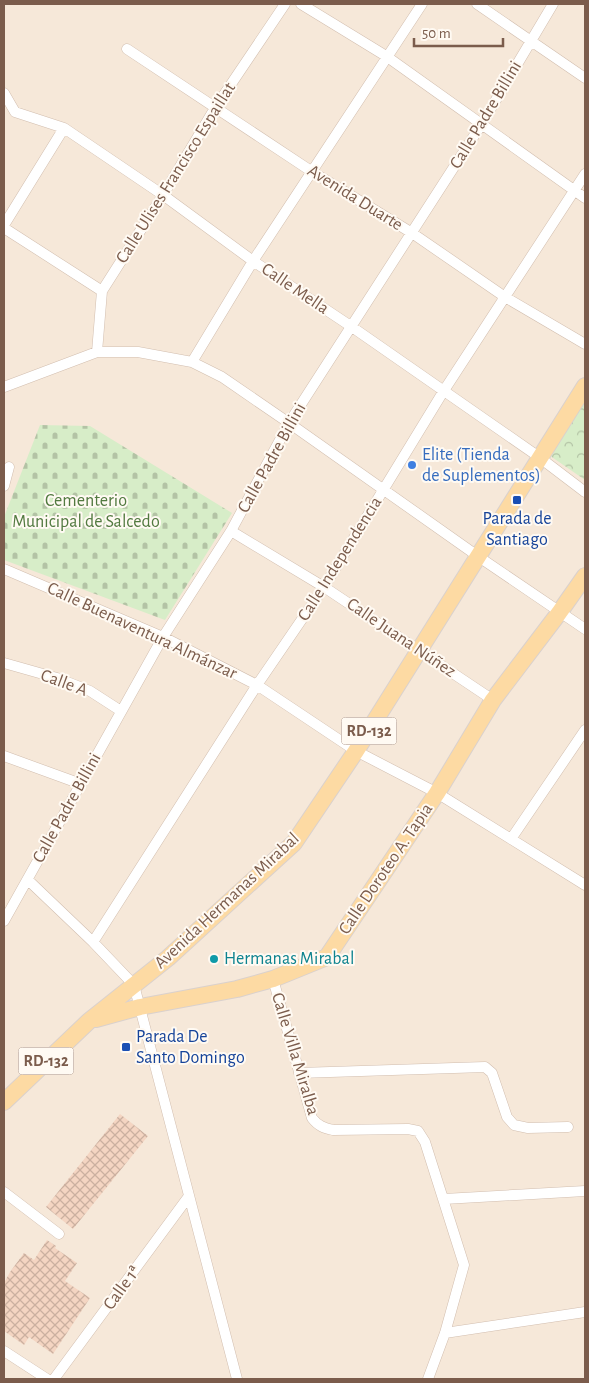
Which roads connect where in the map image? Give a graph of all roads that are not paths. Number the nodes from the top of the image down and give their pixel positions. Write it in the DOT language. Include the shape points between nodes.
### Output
graph roads {
  1 [pos="285,4"];
  2 [pos="301,4"];
  3 [pos="422,4"];
  4 [pos="477,4"];
  5 [pos="553,4"];
  6 [pos="530,40"];
  7 [pos="127,49"];
  8 [pos="386,56"];
  9 [pos="585,78"];
  10 [pos="4,93"];
  11 [pos="215,108"];
  12 [pos="481,125"];
  13 [pos="64,128"];
  14 [pos="311,171"];
  15 [pos="585,174"];
  16 [pos="575,191"];
  17 [pos="163,195"];
  18 [pos="585,198"];
  19 [pos="4,227"];
  20 [pos="412,233"];
  21 [pos="253,261"];
  22 [pos="102,291"];
  23 [pos="505,297"];
  24 [pos="352,327"];
  25 [pos="585,344"];
  26 [pos="97,352"];
  27 [pos="192,362"];
  28 [pos="585,386"];
  29 [pos="4,388"];
  30 [pos="443,392"];
  31 [pos="290,422"];
  32 [pos="539,457"];
  33 [pos="9,467"];
  34 [pos="4,486"];
  35 [pos="384,489"];
  36 [pos="585,492"];
  37 [pos="231,531"];
  38 [pos="478,557"];
  39 [pos="4,569"];
  40 [pos="585,576"];
  41 [pos="324,587"];
  42 [pos="560,613"];
  43 [pos="585,629"];
  44 [pos="163,637"];
  45 [pos="420,650"];
  46 [pos="4,663"];
  47 [pos="257,685"];
  48 [pos="493,700"];
  49 [pos="121,711"];
  50 [pos="585,730"];
  51 [pos="356,751"];
  52 [pos="4,756"];
  53 [pos="81,784"];
  54 [pos="437,794"];
  55 [pos="511,839"];
  56 [pos="28,880"];
  57 [pos="585,884"];
  58 [pos="4,921"];
  59 [pos="93,942"];
  60 [pos="273,979"];
  61 [pos="134,985"];
  62 [pos="140,1007"];
  63 [pos="89,1021"];
  64 [pos="299,1073"];
  65 [pos="4,1102"];
  66 [pos="568,1127"];
  67 [pos="585,1191"];
  68 [pos="4,1192"];
  69 [pos="189,1196"];
  70 [pos="444,1199"];
  71 [pos="59,1234"];
  72 [pos="585,1312"];
  73 [pos="445,1333"];
  74 [pos="4,1351"];
  75 [pos="47,1379"];
  76 [pos="54,1379"];
  77 [pos="237,1379"];
  78 [pos="428,1379"];
  1 -- 11 [label="street, Calle Ulises Francisco Espaillat"];
  2 -- 8 [label="street"];
  3 -- 8 [label="street"];
  4 -- 6 [label="street"];
  5 -- 6 [label="street, Calle Padre Billini"];
  6 -- 9 [label="street"];
  6 -- 12 [label="street, Calle Padre Billini"];
  7 -- 11 [label="street, Avenida Duarte"];
  8 -- 12 [label="street"];
  8 -- 14 [label="street"];
  10 -- 13 [label="street, Calle Mella" via="15,112"];
  11 -- 14 [label="street, Avenida Duarte"];
  11 -- 17 [label="street, Calle Ulises Francisco Espaillat"];
  12 -- 16 [label="street"];
  12 -- 20 [label="street, Calle Padre Billini"];
  13 -- 17 [label="street, Calle Mella"];
  13 -- 19 [label="street"];
  14 -- 20 [label="street, Avenida Duarte"];
  14 -- 21 [label="street"];
  15 -- 16 [label="street, Calle Independencia"];
  16 -- 18 [label="street"];
  16 -- 23 [label="street, Calle Independencia"];
  17 -- 21 [label="street, Calle Mella"];
  17 -- 22 [label="street, Calle Ulises Francisco Espaillat"];
  19 -- 22 [label="street"];
  20 -- 23 [label="street, Avenida Duarte"];
  20 -- 24 [label="street, Calle Padre Billini"];
  21 -- 24 [label="street, Calle Mella"];
  21 -- 27 [label="street"];
  22 -- 26 [label="street, Calle Ulises Francisco Espaillat"];
  23 -- 25 [label="street, Avenida Duarte"];
  23 -- 30 [label="street, Calle Independencia"];
  24 -- 30 [label="street, Calle Mella"];
  24 -- 31 [label="street, Calle Padre Billini"];
  26 -- 27 [label="street" via="138,352"];
  26 -- 29 [label="street"];
  27 -- 31 [label="street" via="222,377"];
  28 -- 32 [label="main road, Avenida Hermanas Mirabal / RD-132"];
  30 -- 32 [label="street, Calle Mella"];
  30 -- 35 [label="street, Calle Independencia"];
  31 -- 35 [label="street"];
  31 -- 37 [label="street, Calle Padre Billini"];
  32 -- 36 [label="street, Calle Mella"];
  32 -- 38 [label="main road, Avenida Hermanas Mirabal / RD-132"];
  33 -- 34 [label="street"];
  35 -- 38 [label="street"];
  35 -- 41 [label="street, Calle Independencia"];
  37 -- 41 [label="street, Calle Juana Núñez"];
  37 -- 44 [label="street, Calle Padre Billini"];
  38 -- 42 [label="street"];
  38 -- 45 [label="main road, Avenida Hermanas Mirabal / RD-132"];
  39 -- 44 [label="street, Calle Buenaventura Almánzar"];
  40 -- 42 [label="main road, Calle Doroteo A. Tapia / RD-132"];
  41 -- 45 [label="street, Calle Juana Núñez"];
  41 -- 47 [label="street, Calle Independencia"];
  42 -- 43 [label="street"];
  42 -- 48 [label="main road, Calle Doroteo A. Tapia / RD-132"];
  44 -- 47 [label="street, Calle Buenaventura Almánzar"];
  44 -- 49 [label="street, Calle Padre Billini"];
  45 -- 48 [label="street, Calle Juana Núñez"];
  45 -- 51 [label="main road, Avenida Hermanas Mirabal / RD-132"];
  46 -- 49 [label="street, Calle A" via="90,691"];
  47 -- 51 [label="street, Calle Buenaventura Almánzar"];
  47 -- 59 [label="street, Calle Independencia"];
  48 -- 54 [label="main road, Calle Doroteo A. Tapia / RD-132"];
  49 -- 53 [label="street, Calle Padre Billini"];
  50 -- 55 [label="street"];
  51 -- 54 [label="street, Calle Buenaventura Almánzar"];
  51 -- 61 [label="main road, Avenida Hermanas Mirabal / RD-132" via="294,843"];
  52 -- 53 [label="street"];
  53 -- 56 [label="street, Calle Padre Billini"];
  54 -- 55 [label="street, Calle Buenaventura Almánzar"];
  54 -- 60 [label="main road, Calle Doroteo A. Tapia / RD-132" via="327,957"];
  55 -- 57 [label="street, Calle Buenaventura Almánzar"];
  56 -- 58 [label="street, Calle Padre Billini"];
  56 -- 59 [label="street"];
  59 -- 61 [label="street"];
  60 -- 62 [label="main road, Calle Doroteo A. Tapia / RD-132" via="238,989"];
  60 -- 64 [label="street, Calle Villa Miralba"];
  61 -- 62 [label="street"];
  61 -- 63 [label="main road, Avenida Hermanas Mirabal / RD-132"];
  62 -- 63 [label="main road, Calle Doroteo A. Tapia / RD-132"];
  62 -- 69 [label="street"];
  63 -- 65 [label="main road, Avenida Hermanas Mirabal / RD-132"];
  64 -- 66 [label="street" via="485,1067 492,1073 507,1118 514,1125"];
  64 -- 70 [label="street, Calle Villa Miralba" via="312,1118 322,1127 333,1130 418,1131 425,1142"];
  67 -- 70 [label="street"];
  68 -- 71 [label="street"];
  69 -- 76 [label="street, Calle 1ª"];
  69 -- 77 [label="street"];
  70 -- 73 [label="street, Calle Villa Miralba" via="464,1265"];
  72 -- 73 [label="street"];
  73 -- 78 [label="street, Calle Villa Miralba"];
  74 -- 75 [label="street"];
}
